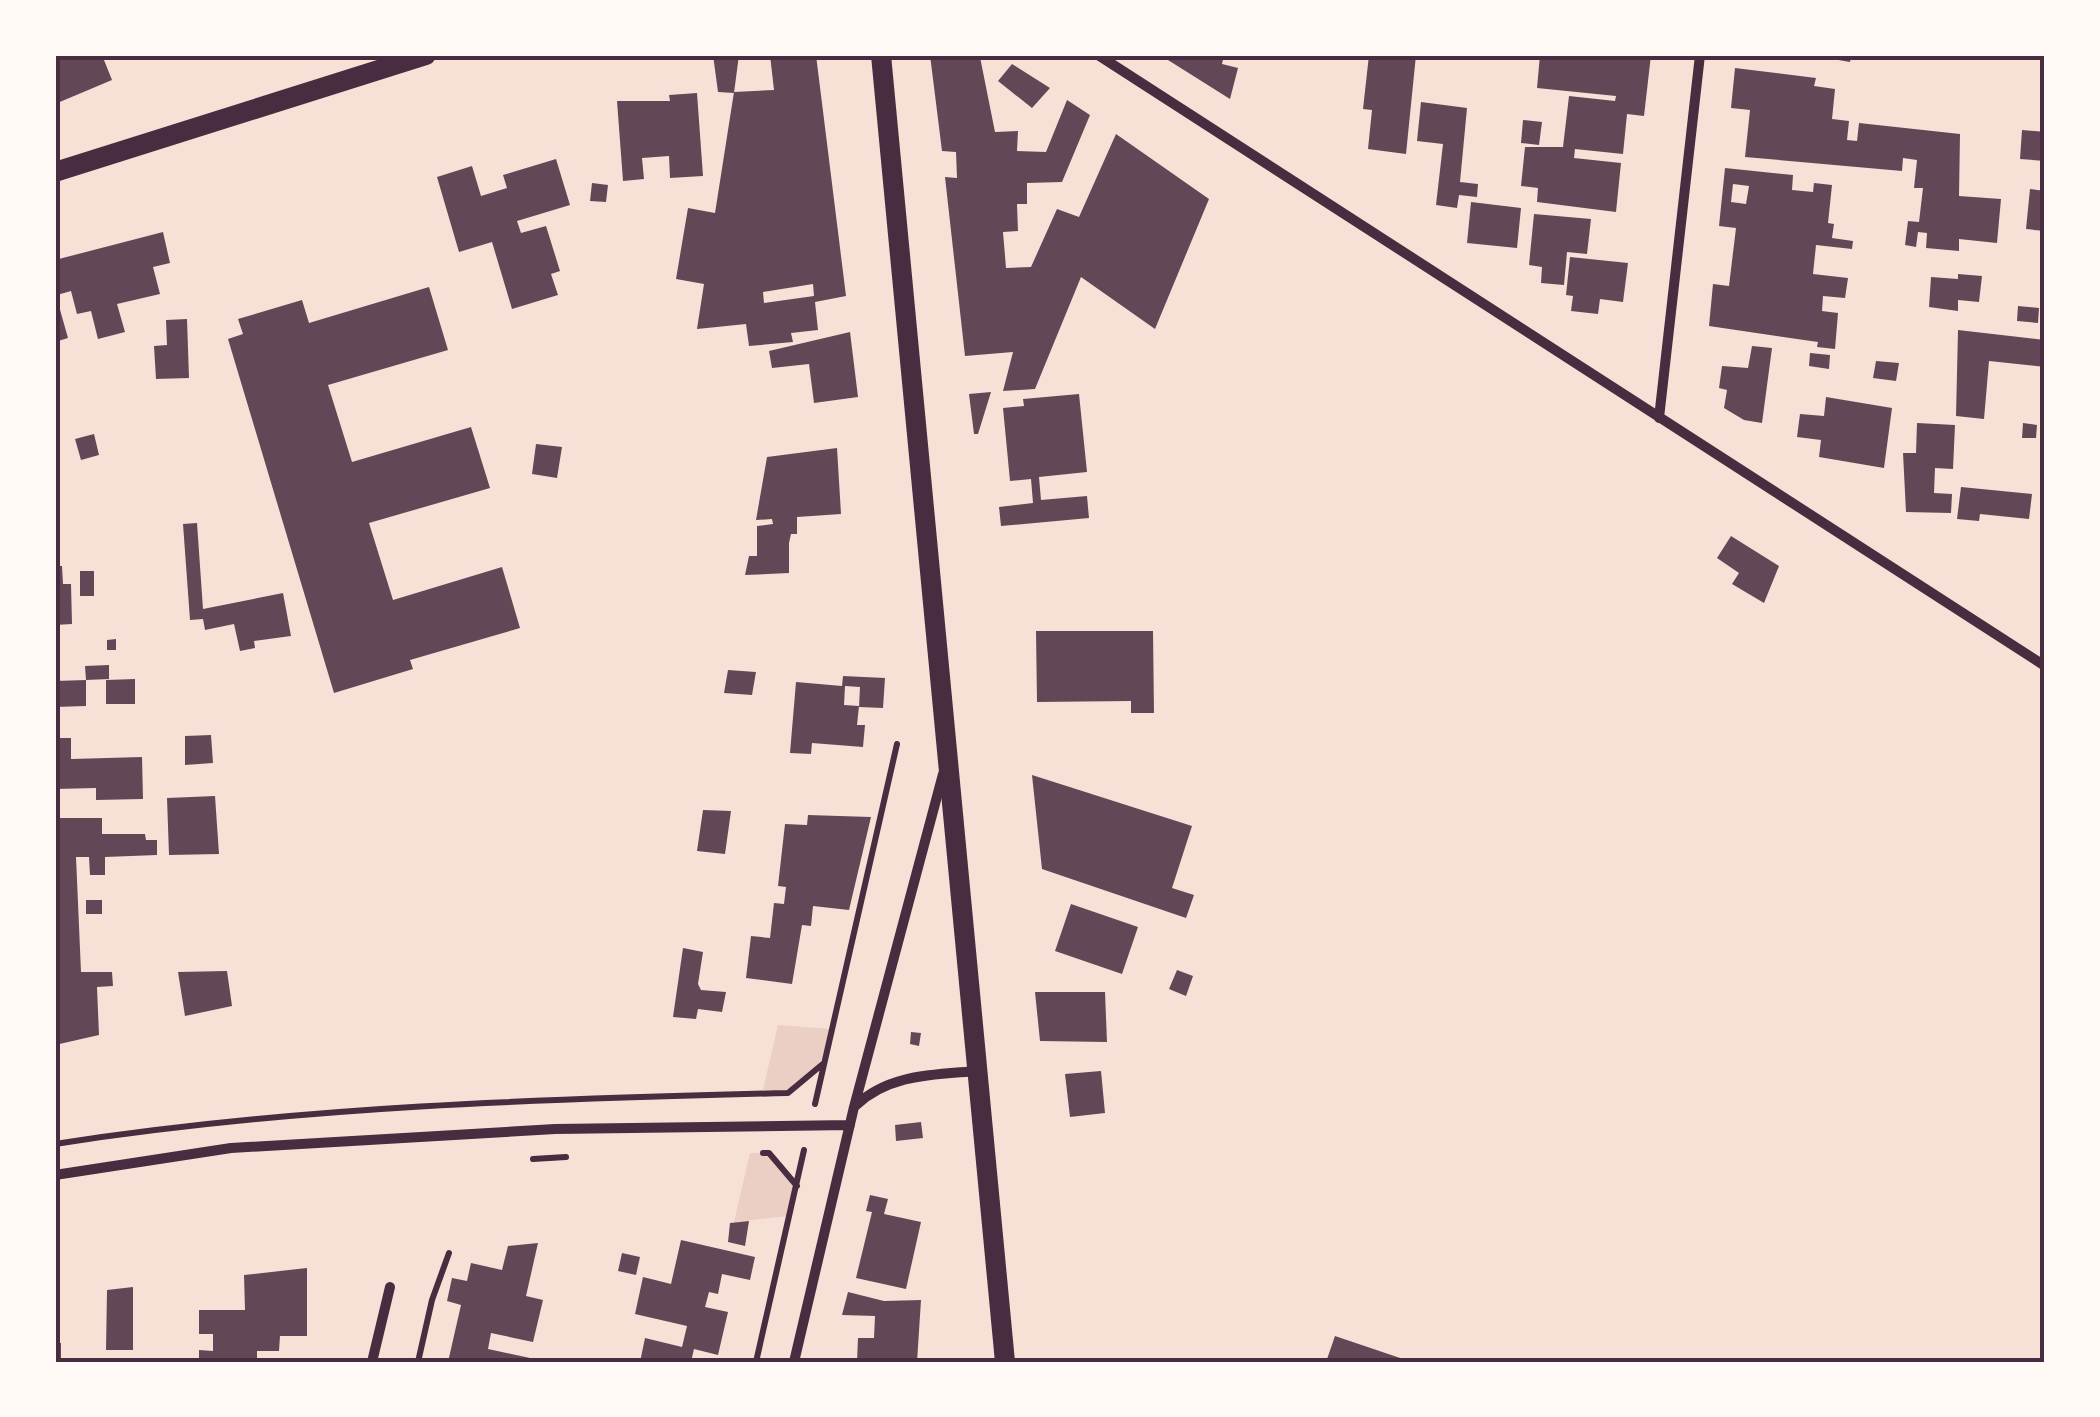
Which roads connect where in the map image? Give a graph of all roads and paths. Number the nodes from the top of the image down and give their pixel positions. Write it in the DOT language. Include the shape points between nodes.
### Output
graph roads {
  1 [pos="426,55"];
  2 [pos="881,55"];
  3 [pos="1098,55"];
  4 [pos="1700,55"];
  5 [pos="55,172"];
  6 [pos="1659,418"];
  7 [pos="2045,666"];
  8 [pos="897,744"];
  9 [pos="946,763"];
  10 [pos="977,1070"];
  11 [pos="854,1107"];
  12 [pos="850,1124"];
  13 [pos="810,1125"];
  14 [pos="750,1153"];
  15 [pos="575,1157"];
  16 [pos="523,1159"];
  17 [pos="55,1175"];
  18 [pos="796,1186"];
  19 [pos="449,1253"];
  20 [pos="390,1287"];
  21 [pos="372,1362"];
  22 [pos="418,1362"];
  23 [pos="756,1362"];
  24 [pos="794,1362"];
  25 [pos="1005,1362"];
  1 -- 5 [label="main road"];
  2 -- 9 [label="main road"];
  3 -- 6 [label="street"];
  4 -- 6 [label="street"];
  6 -- 7 [label="street"];
  8 -- 13 [label="path"];
  9 -- 10 [label="main road"];
  9 -- 11 [label="street"];
  10 -- 11 [label="street" via="892,1081"];
  10 -- 25 [label="main road"];
  11 -- 12 [label="street"];
  12 -- 13 [label="street"];
  12 -- 24 [label="street"];
  13 -- 17 [label="street" via="555,1129 250,1147"];
  13 -- 18 [label="path"];
  14 -- 18 [label="path" via="769,1153"];
  15 -- 16 [label="path"];
  18 -- 23 [label="path"];
  19 -- 22 [label="path"];
  20 -- 21 [label="street"];
}
